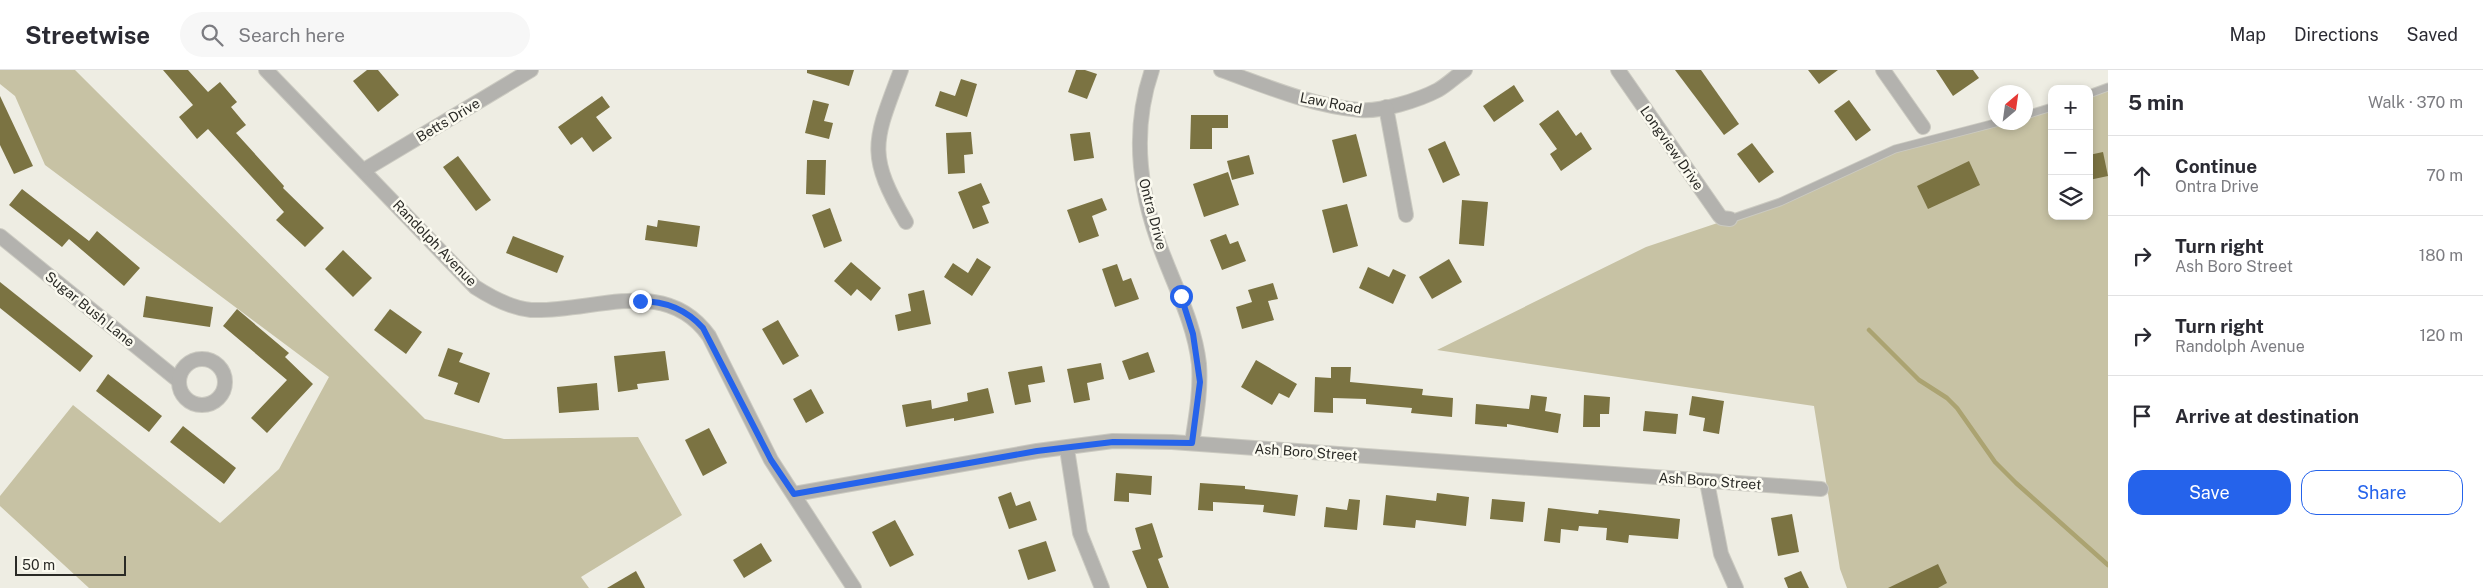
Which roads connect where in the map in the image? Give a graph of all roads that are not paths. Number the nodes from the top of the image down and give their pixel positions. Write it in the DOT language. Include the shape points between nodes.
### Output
graph roads {
  1 [pos="266,70"];
  2 [pos="531,70"];
  3 [pos="901,70"];
  4 [pos="1152,70"];
  5 [pos="1221,70"];
  6 [pos="1465,70"];
  7 [pos="1618,70"];
  8 [pos="1883,70"];
  9 [pos="2108,87"];
  10 [pos="2093,93"];
  11 [pos="1386,107"];
  12 [pos="2048,108"];
  13 [pos="2033,113"];
  14 [pos="1988,125"];
  15 [pos="1924,127"];
  16 [pos="364,170"];
  17 [pos="1406,215"];
  18 [pos="1730,219"];
  19 [pos="906,222"];
  20 [pos="0,236"];
  21 [pos="179,381"];
  22 [pos="1192,443"];
  23 [pos="1067,449"];
  24 [pos="1707,482"];
  25 [pos="1822,489"];
  26 [pos="794,494"];
  27 [pos="854,588"];
  28 [pos="1102,588"];
  29 [pos="1736,588"];
  1 -- 16 [label="street, Randolph Avenue"];
  2 -- 16 [label="street, Betts Drive"];
  3 -- 19 [label="street" via="882,121 878,151 880,171"];
  4 -- 22 [label="street, Ontra Drive" via="1140,117 1141,167 1157,238 1181,296 1198,362 1198,403"];
  5 -- 11 [label="street, Law Road" via="1316,102 1362,111"];
  6 -- 11 [label="street, Law Road" via="1439,90"];
  7 -- 18 [label="street, Longview Drive" via="1719,215"];
  8 -- 15 [label="street"];
  9 -- 10 [label="lane"];
  11 -- 17 [label="street"];
  12 -- 13 [label="lane"];
  14 -- 18 [label="lane" via="1895,149 1780,202"];
  16 -- 26 [label="street, Randolph Avenue" via="475,287 493,298 531,310 651,301 671,305 689,314 709,336 771,460"];
  20 -- 21 [label="street, Sugar Bush Lane"];
  22 -- 23 [label="street, Ash Boro Street" via="1113,442"];
  22 -- 24 [label="street, Ash Boro Street"];
  23 -- 26 [label="street, Ash Boro Street" via="1037,451"];
  23 -- 28 [label="street" via="1080,533"];
  24 -- 25 [label="street, Ash Boro Street"];
  24 -- 29 [label="street" via="1721,554"];
  26 -- 27 [label="street, Randolph Avenue"];
}
